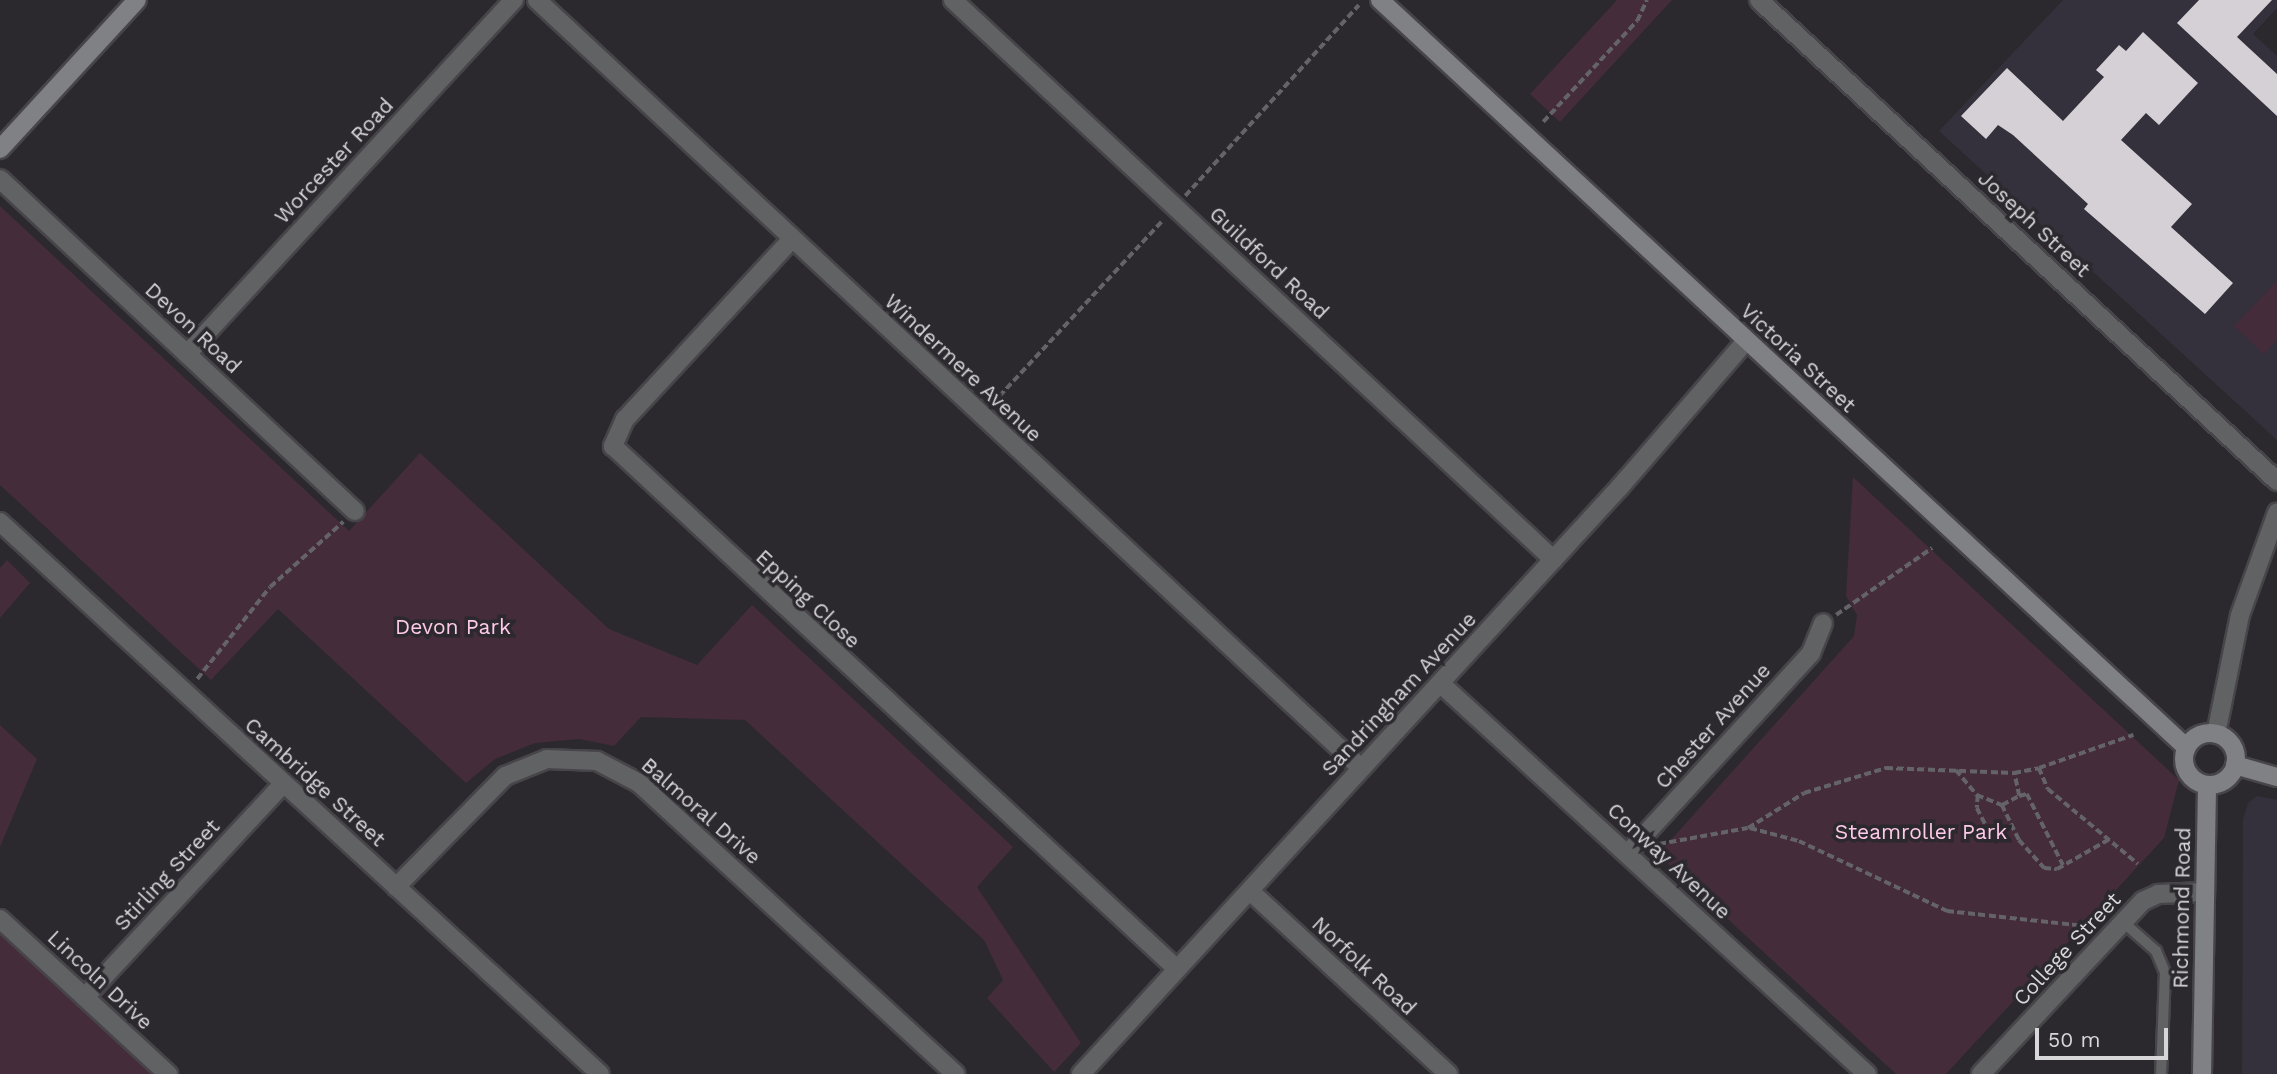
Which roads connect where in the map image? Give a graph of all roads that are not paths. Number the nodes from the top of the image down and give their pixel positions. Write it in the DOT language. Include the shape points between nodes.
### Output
graph roads {
  1 [pos="137,0"];
  2 [pos="514,0"];
  3 [pos="537,0"];
  4 [pos="953,0"];
  5 [pos="1380,0"];
  6 [pos="1759,0"];
  7 [pos="0,149"];
  8 [pos="0,179"];
  9 [pos="790,240"];
  10 [pos="1746,341"];
  11 [pos="187,354"];
  12 [pos="2277,481"];
  13 [pos="355,511"];
  14 [pos="2277,513"];
  15 [pos="0,522"];
  16 [pos="1554,560"];
  17 [pos="1823,623"];
  18 [pos="1440,683"];
  19 [pos="2216,734"];
  20 [pos="2187,748"];
  21 [pos="2235,765"];
  22 [pos="1361,768"];
  23 [pos="2277,777"];
  24 [pos="283,784"];
  25 [pos="2207,785"];
  26 [pos="1628,853"];
  27 [pos="396,887"];
  28 [pos="1250,891"];
  29 [pos="2204,892"];
  30 [pos="0,919"];
  31 [pos="2123,922"];
  32 [pos="1177,969"];
  33 [pos="85,998"];
  34 [pos="168,1074"];
  35 [pos="600,1074"];
  36 [pos="956,1074"];
  37 [pos="1081,1074"];
  38 [pos="1448,1074"];
  39 [pos="1867,1074"];
  40 [pos="1982,1074"];
  41 [pos="2161,1074"];
  42 [pos="2202,1074"];
  1 -- 7 [label="street"];
  2 -- 11 [label="street, Worcester Road"];
  3 -- 9 [label="street, Windermere Avenue"];
  4 -- 16 [label="street, Guildford Road"];
  5 -- 10 [label="street, Victoria Street"];
  6 -- 12 [label="street, Joseph Street"];
  8 -- 11 [label="street, Devon Road"];
  9 -- 22 [label="street, Windermere Avenue"];
  9 -- 32 [label="street, Epping Close" via="625,419 613,446"];
  10 -- 16 [label="street, Sandringham Avenue"];
  10 -- 20 [label="street, Victoria Street"];
  11 -- 13 [label="street, Devon Road"];
  14 -- 19 [label="street" via="2240,615"];
  15 -- 24 [label="street, Cambridge Street"];
  16 -- 18 [label="street, Sandringham Avenue"];
  17 -- 26 [label="street, Chester Avenue" via="1811,653"];
  18 -- 22 [label="street, Sandringham Avenue"];
  18 -- 26 [label="street, Conway Avenue"];
  19 -- 20 [label="street" via="2199,736"];
  19 -- 21 [label="street" via="2234,750"];
  20 -- 25 [label="street" via="2187,771"];
  21 -- 23 [label="street"];
  21 -- 25 [label="street" via="2221,783"];
  22 -- 28 [label="street, Sandringham Avenue"];
  24 -- 27 [label="street, Cambridge Street"];
  24 -- 33 [label="street, Stirling Street"];
  25 -- 29 [label="street, Richmond Road"];
  26 -- 39 [label="street, Conway Avenue"];
  27 -- 35 [label="street, Cambridge Street"];
  27 -- 36 [label="street, Balmoral Drive" via="505,776 547,759 597,761 639,782"];
  28 -- 32 [label="street, Sandringham Avenue"];
  28 -- 38 [label="street, Norfolk Road"];
  29 -- 31 [label="street, College Street" via="2152,895"];
  29 -- 42 [label="street, Richmond Road"];
  30 -- 33 [label="street, Lincoln Drive"];
  31 -- 40 [label="street, College Street"];
  31 -- 41 [label="lane, Richmond Road" via="2156,951 2165,972"];
  32 -- 37 [label="street, Sandringham Avenue"];
  33 -- 34 [label="street, Lincoln Drive"];
}
